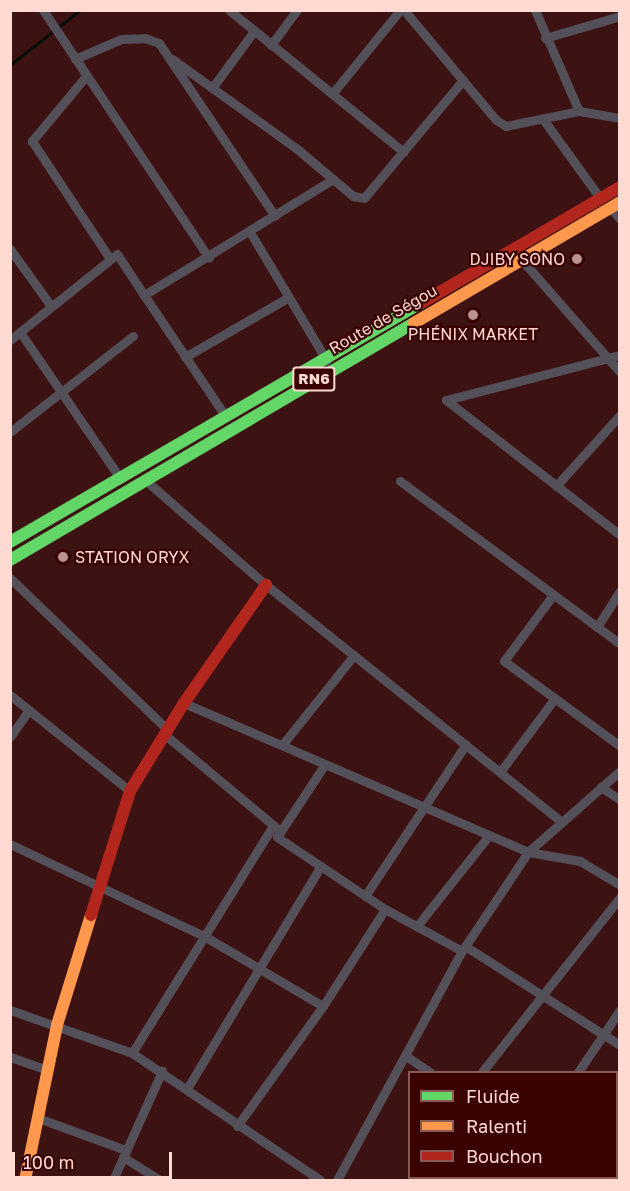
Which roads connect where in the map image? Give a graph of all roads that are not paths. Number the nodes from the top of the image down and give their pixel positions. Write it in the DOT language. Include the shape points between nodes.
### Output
graph roads {
  1 [pos="43,10"];
  2 [pos="229,10"];
  3 [pos="297,10"];
  4 [pos="402,10"];
  5 [pos="536,10"];
  6 [pos="618,17"];
  7 [pos="254,31"];
  8 [pos="545,38"];
  9 [pos="271,45"];
  10 [pos="75,59"];
  11 [pos="172,59"];
  12 [pos="86,76"];
  13 [pos="463,80"];
  14 [pos="212,88"];
  15 [pos="332,94"];
  16 [pos="579,111"];
  17 [pos="620,118"];
  18 [pos="543,119"];
  19 [pos="404,152"];
  20 [pos="333,179"];
  21 [pos="620,187"];
  22 [pos="600,198"];
  23 [pos="615,205"];
  24 [pos="275,216"];
  25 [pos="620,219"];
  26 [pos="250,232"];
  27 [pos="10,249"];
  28 [pos="209,258"];
  29 [pos="110,259"];
  30 [pos="521,260"];
  31 [pos="144,295"];
  32 [pos="289,297"];
  33 [pos="51,306"];
  34 [pos="20,332"];
  35 [pos="133,336"];
  36 [pos="10,340"];
  37 [pos="620,355"];
  38 [pos="185,357"];
  39 [pos="605,359"];
  40 [pos="329,363"];
  41 [pos="620,372"];
  42 [pos="61,392"];
  43 [pos="620,415"];
  44 [pos="226,417"];
  45 [pos="10,432"];
  46 [pos="120,478"];
  47 [pos="144,479"];
  48 [pos="400,482"];
  49 [pos="556,486"];
  50 [pos="620,522"];
  51 [pos="616,532"];
  52 [pos="10,542"];
  53 [pos="10,560"];
  54 [pos="10,578"];
  55 [pos="266,585"];
  56 [pos="620,591"];
  57 [pos="553,595"];
  58 [pos="597,627"];
  59 [pos="620,644"];
  60 [pos="354,655"];
  61 [pos="10,695"];
  62 [pos="555,698"];
  63 [pos="184,703"];
  64 [pos="29,710"];
  65 [pos="166,731"];
  66 [pos="10,737"];
  67 [pos="466,744"];
  68 [pos="282,745"];
  69 [pos="620,746"];
  70 [pos="326,764"];
  71 [pos="620,771"];
  72 [pos="500,772"];
  73 [pos="601,787"];
  74 [pos="130,791"];
  75 [pos="620,800"];
  76 [pos="424,807"];
  77 [pos="562,822"];
  78 [pos="277,828"];
  79 [pos="489,835"];
  80 [pos="10,844"];
  81 [pos="528,852"];
  82 [pos="321,866"];
  83 [pos="620,885"];
  84 [pos="100,888"];
  85 [pos="365,896"];
  86 [pos="620,897"];
  87 [pos="385,909"];
  88 [pos="417,926"];
  89 [pos="204,936"];
  90 [pos="464,948"];
  91 [pos="256,970"];
  92 [pos="542,994"];
  93 [pos="323,1006"];
  94 [pos="10,1010"];
  95 [pos="620,1010"];
  96 [pos="57,1025"];
  97 [pos="603,1035"];
  98 [pos="620,1045"];
  99 [pos="132,1053"];
  100 [pos="406,1056"];
  101 [pos="10,1057"];
  102 [pos="48,1070"];
  103 [pos="162,1071"];
  104 [pos="428,1071"];
  105 [pos="483,1071"];
  106 [pos="579,1071"];
  107 [pos="188,1087"];
  108 [pos="38,1118"];
  109 [pos="237,1126"];
  110 [pos="125,1153"];
  111 [pos="25,1180"];
  112 [pos="113,1180"];
  113 [pos="160,1180"];
  114 [pos="320,1180"];
  115 [pos="337,1180"];
  1 -- 10 [label="street"];
  2 -- 7 [label="street"];
  3 -- 9 [label="street"];
  4 -- 13 [label="street"];
  4 -- 15 [label="street"];
  5 -- 8 [label="street"];
  6 -- 8 [label="street"];
  7 -- 9 [label="street"];
  7 -- 14 [label="street"];
  8 -- 16 [label="street"];
  9 -- 15 [label="street"];
  10 -- 11 [label="street" via="121,39 145,38 159,43"];
  10 -- 12 [label="street"];
  11 -- 14 [label="street"];
  11 -- 24 [label="street"];
  12 -- 28 [label="street"];
  12 -- 29 [label="street" via="32,141"];
  13 -- 18 [label="street" via="506,126"];
  13 -- 19 [label="street"];
  14 -- 20 [label="street"];
  15 -- 19 [label="street"];
  16 -- 17 [label="street"];
  16 -- 18 [label="street"];
  18 -- 22 [label="street"];
  19 -- 20 [label="street" via="364,198 353,196"];
  20 -- 24 [label="street"];
  21 -- 22 [label="main road, Route de Ségou / RN6"];
  22 -- 40 [label="main road, Route de Ségou / RN6"];
  23 -- 25 [label="street"];
  23 -- 30 [label="main road, Route de Ségou / RN6"];
  24 -- 26 [label="street"];
  26 -- 28 [label="street"];
  26 -- 32 [label="street"];
  27 -- 33 [label="street"];
  28 -- 31 [label="street"];
  29 -- 31 [label="street" via="117,254"];
  29 -- 33 [label="street"];
  30 -- 39 [label="street"];
  30 -- 40 [label="main road, Route de Ségou / RN6"];
  31 -- 38 [label="street"];
  32 -- 38 [label="street"];
  32 -- 40 [label="street"];
  33 -- 34 [label="street"];
  34 -- 36 [label="street"];
  34 -- 42 [label="street"];
  35 -- 42 [label="street"];
  37 -- 39 [label="street"];
  38 -- 44 [label="street"];
  39 -- 41 [label="street"];
  39 -- 49 [label="street" via="446,400"];
  40 -- 44 [label="main road, Route de Ségou / RN6"];
  40 -- 47 [label="main road, Route de Ségou / RN6"];
  42 -- 45 [label="street"];
  42 -- 46 [label="street"];
  43 -- 49 [label="street"];
  44 -- 46 [label="main road, Route de Ségou / RN6"];
  46 -- 52 [label="main road, Route de Ségou / RN6"];
  47 -- 53 [label="main road, Route de Ségou / RN6"];
  47 -- 55 [label="street"];
  48 -- 57 [label="street"];
  49 -- 51 [label="street"];
  50 -- 51 [label="street"];
  54 -- 65 [label="street"];
  55 -- 60 [label="street"];
  55 -- 63 [label="main road"];
  56 -- 58 [label="street"];
  57 -- 58 [label="street"];
  57 -- 62 [label="street" via="504,661"];
  58 -- 59 [label="street"];
  60 -- 67 [label="street"];
  60 -- 68 [label="street"];
  61 -- 64 [label="street"];
  62 -- 69 [label="street"];
  62 -- 72 [label="street"];
  63 -- 65 [label="main road"];
  63 -- 68 [label="street"];
  64 -- 66 [label="street"];
  64 -- 74 [label="street"];
  65 -- 74 [label="main road"];
  65 -- 78 [label="street"];
  67 -- 72 [label="street"];
  67 -- 76 [label="street"];
  68 -- 70 [label="street"];
  70 -- 76 [label="street"];
  70 -- 78 [label="street"];
  71 -- 73 [label="street"];
  72 -- 77 [label="street"];
  73 -- 75 [label="street"];
  73 -- 77 [label="street"];
  74 -- 84 [label="main road"];
  76 -- 79 [label="street"];
  76 -- 85 [label="street"];
  77 -- 81 [label="street"];
  78 -- 82 [label="street" via="277,837"];
  78 -- 89 [label="street"];
  79 -- 81 [label="street"];
  79 -- 88 [label="street"];
  80 -- 84 [label="street"];
  81 -- 83 [label="street" via="580,861"];
  81 -- 90 [label="street"];
  82 -- 85 [label="street"];
  82 -- 91 [label="street"];
  84 -- 89 [label="street"];
  84 -- 96 [label="main road"];
  85 -- 87 [label="street"];
  86 -- 92 [label="street"];
  87 -- 88 [label="street"];
  87 -- 93 [label="street"];
  88 -- 90 [label="street"];
  89 -- 91 [label="street"];
  89 -- 99 [label="street"];
  90 -- 92 [label="street"];
  90 -- 100 [label="street"];
  91 -- 93 [label="street"];
  91 -- 107 [label="street"];
  92 -- 97 [label="street"];
  92 -- 105 [label="street"];
  93 -- 109 [label="street"];
  94 -- 96 [label="street"];
  95 -- 97 [label="street"];
  96 -- 99 [label="street"];
  96 -- 102 [label="main road"];
  97 -- 98 [label="street"];
  97 -- 106 [label="street"];
  99 -- 103 [label="street"];
  100 -- 104 [label="street"];
  100 -- 115 [label="street"];
  101 -- 102 [label="street"];
  102 -- 108 [label="main road"];
  103 -- 107 [label="street"];
  103 -- 110 [label="street"];
  107 -- 109 [label="street"];
  108 -- 110 [label="street"];
  108 -- 111 [label="main road"];
  109 -- 114 [label="street"];
  110 -- 112 [label="street"];
  110 -- 113 [label="street"];
}
